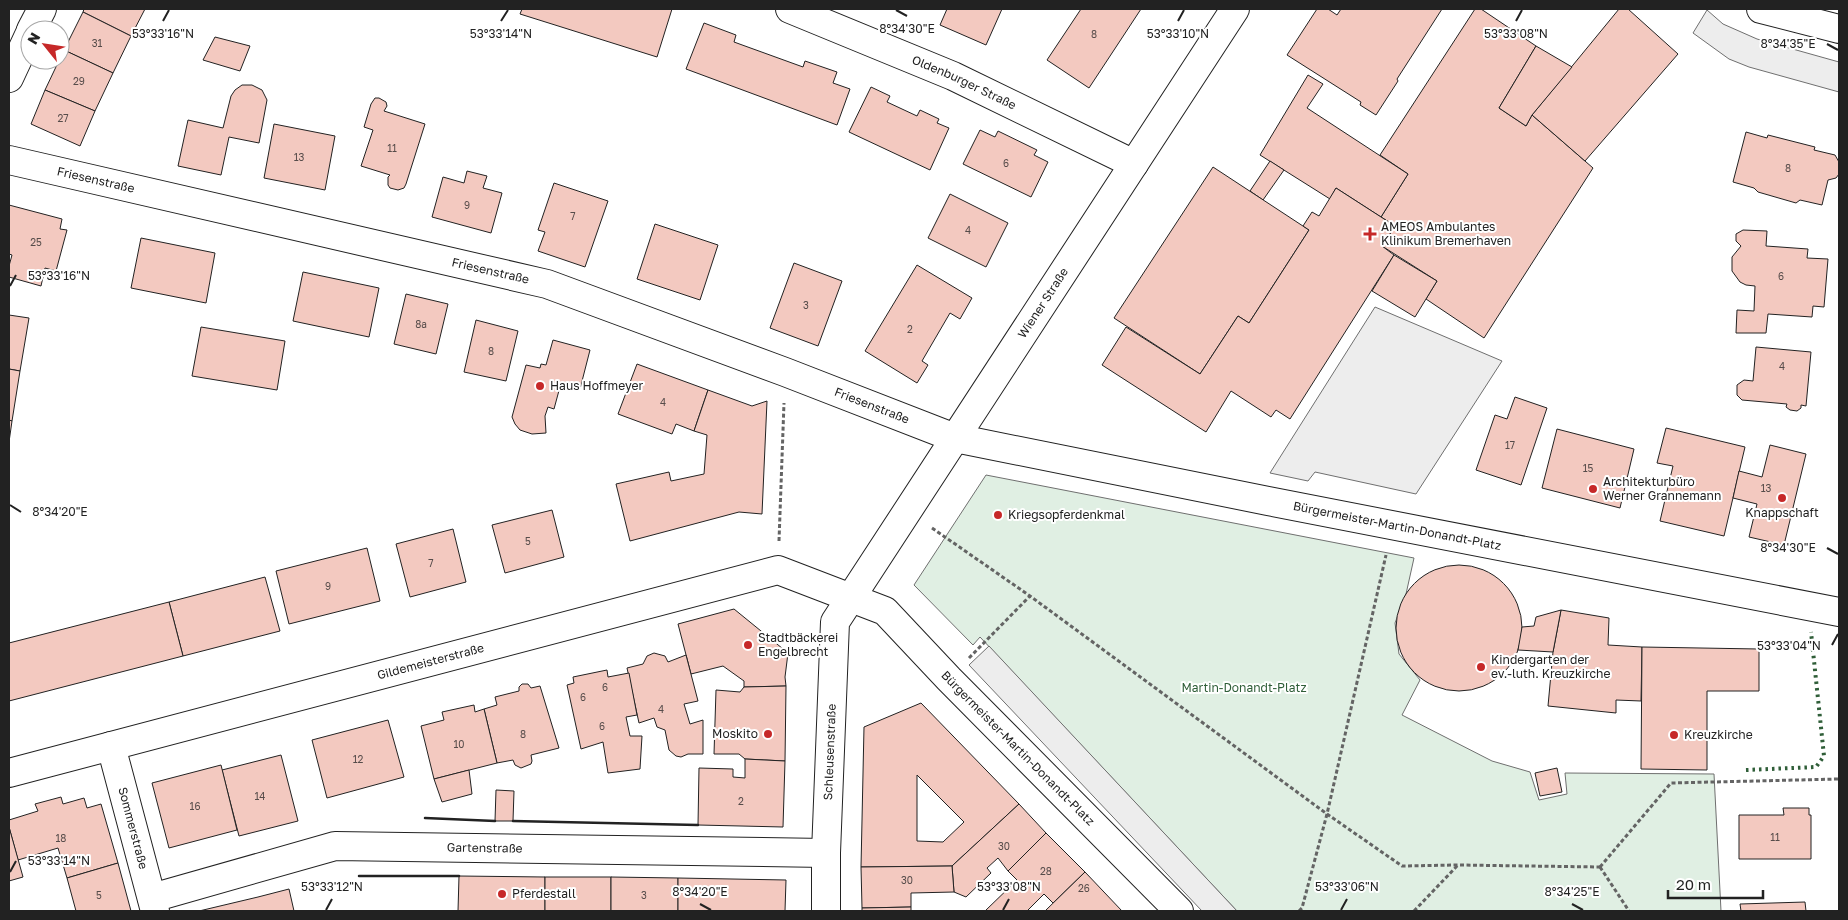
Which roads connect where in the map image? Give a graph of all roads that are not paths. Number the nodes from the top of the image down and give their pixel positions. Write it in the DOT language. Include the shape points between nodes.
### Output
graph roads {
  1 [pos="790,9"];
  2 [pos="1235,9"];
  3 [pos="1761,9"];
  4 [pos="1839,29"];
  5 [pos="20,54"];
  6 [pos="9,78"];
  7 [pos="9,160"];
  8 [pos="1134,164"];
  9 [pos="955,438"];
  10 [pos="851,597"];
  11 [pos="1839,612"];
  12 [pos="111,746"];
  13 [pos="9,773"];
  14 [pos="826,853"];
  15 [pos="153,904"];
  16 [pos="826,911"];
  17 [pos="1179,911"];
  1 -- 8 [label="street, Oldenburger Straße" via="953,76"];
  2 -- 8 [label="street, Wiener Straße"];
  3 -- 4 [label="street"];
  5 -- 6 [label="street"];
  7 -- 9 [label="street, Friesenstraße" via="547,284"];
  8 -- 9 [label="street, Wiener Straße"];
  9 -- 10 [label="street, Wiener Straße"];
  9 -- 11 [label="street, Bürgermeister-Martin-Donandt-Platz"];
  10 -- 12 [label="street, Gildemeisterstraße" via="778,570"];
  10 -- 14 [label="street, Schleusenstraße" via="835,622"];
  10 -- 17 [label="street, Bürgermeister-Martin-Donandt-Platz" via="885,611"];
  12 -- 13 [label="street, Gildemeisterstraße"];
  12 -- 15 [label="street, Sommerstraße"];
  14 -- 15 [label="street, Gartenstraße" via="334,846"];
  14 -- 16 [label="street, Schleusenstraße"];
}
